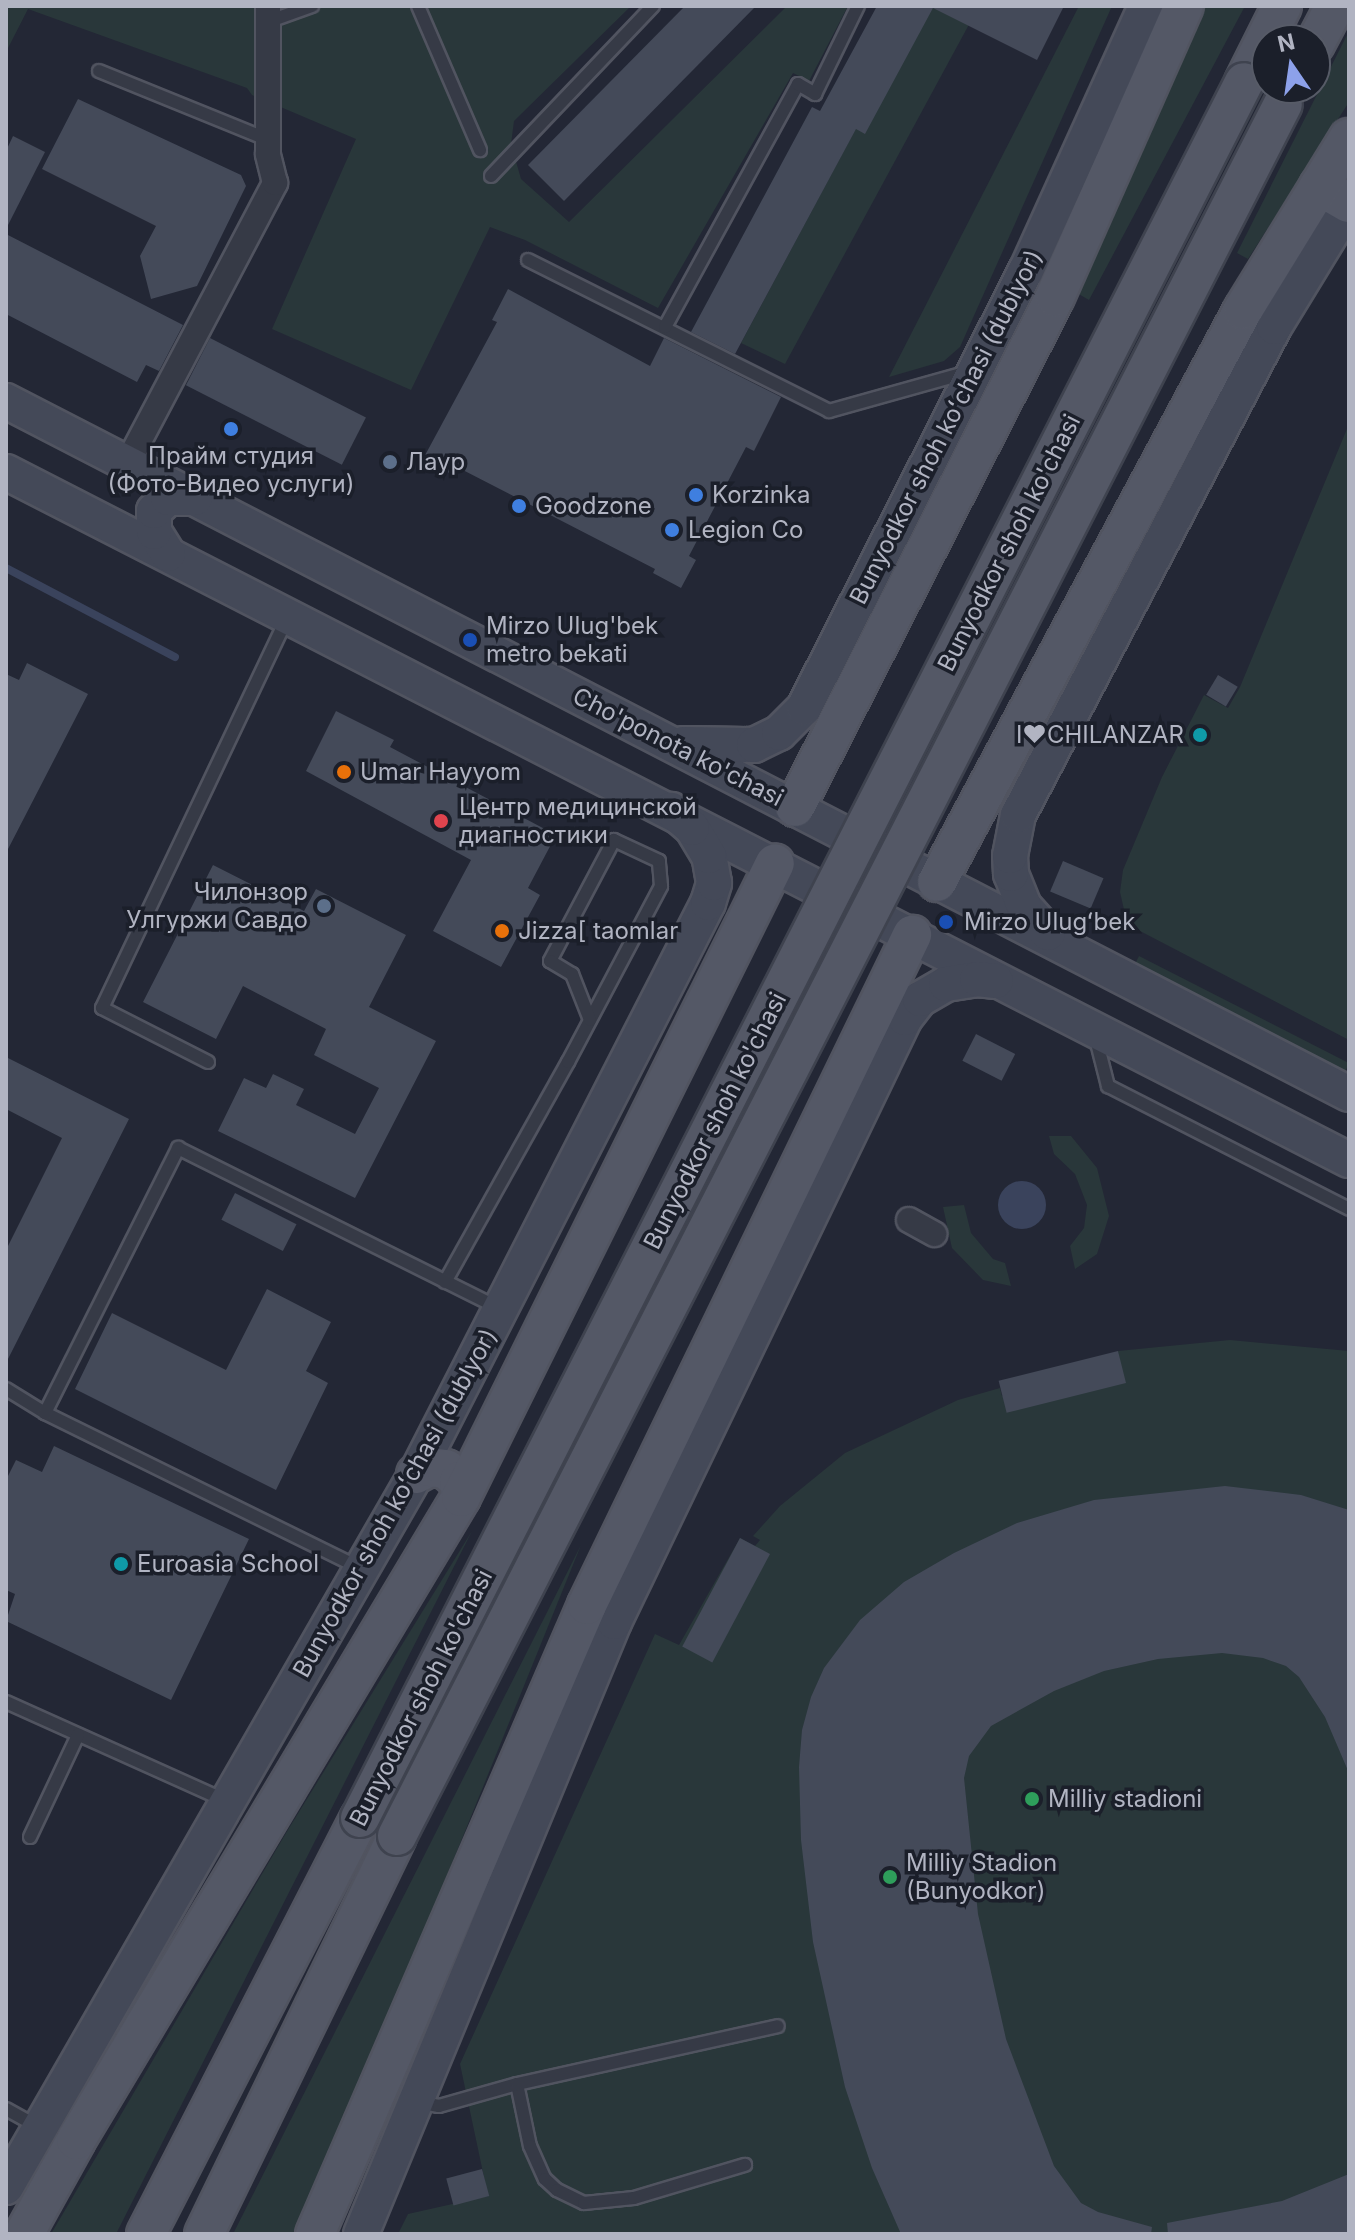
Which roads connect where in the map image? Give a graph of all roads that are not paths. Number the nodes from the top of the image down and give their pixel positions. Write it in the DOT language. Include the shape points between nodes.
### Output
graph roads {
  1 [pos="312,6"];
  2 [pos="418,6"];
  3 [pos="653,6"];
  4 [pos="858,6"];
  5 [pos="1146,6"];
  6 [pos="1184,6"];
  7 [pos="1282,6"];
  8 [pos="1335,6"];
  9 [pos="267,14"];
  10 [pos="1326,24"];
  11 [pos="99,71"];
  12 [pos="1283,104"];
  13 [pos="1349,138"];
  14 [pos="269,140"];
  15 [pos="480,150"];
  16 [pos="491,176"];
  17 [pos="1339,198"];
  18 [pos="528,260"];
  19 [pos="665,327"];
  20 [pos="976,371"];
  21 [pos="6,401"];
  22 [pos="127,464"];
  23 [pos="6,472"];
  24 [pos="195,498"];
  25 [pos="168,554"];
  26 [pos="289,616"];
  27 [pos="667,742"];
  28 [pos="795,807"];
  29 [pos="671,810"];
  30 [pos="775,863"];
  31 [pos="937,882"];
  32 [pos="912,935"];
  33 [pos="1070,951"];
  34 [pos="1011,986"];
  35 [pos="590,1020"];
  36 [pos="1094,1028"];
  37 [pos="208,1062"];
  38 [pos="1349,1094"];
  39 [pos="1349,1160"];
  40 [pos="1349,1209"];
  41 [pos="909,1220"];
  42 [pos="934,1234"];
  43 [pos="445,1282"];
  44 [pos="500,1309"];
  45 [pos="6,1389"];
  46 [pos="45,1413"];
  47 [pos="416,1474"];
  48 [pos="461,1497"];
  49 [pos="363,1569"];
  50 [pos="6,1702"];
  51 [pos="78,1735"];
  52 [pos="227,1802"];
  53 [pos="30,1837"];
  54 [pos="778,2026"];
  55 [pos="517,2084"];
  56 [pos="418,2102"];
  57 [pos="6,2109"];
  58 [pos="38,2127"];
  59 [pos="745,2165"];
  60 [pos="6,2187"];
  61 [pos="24,2234"];
  62 [pos="146,2234"];
  63 [pos="204,2234"];
  64 [pos="315,2234"];
  65 [pos="361,2234"];
  1 -- 9 [label="lane"];
  2 -- 15 [label="lane"];
  3 -- 16 [label="lane"];
  4 -- 19 [label="lane" via="815,94 798,84"];
  5 -- 20 [label="street, Bunyodkor shoh koʻchasi (dublyor)"];
  6 -- 28 [label="main road" via="1055,297"];
  7 -- 62 [label="main road, Bunyodkor shoh ko'chasi, bridge"];
  8 -- 10 [label="main road"];
  9 -- 14 [label="street"];
  11 -- 14 [label="lane"];
  12 -- 63 [label="main road, Bunyodkor shoh ko'chasi, bridge" via="397,1836"];
  13 -- 17 [label="main road"];
  14 -- 22 [label="street" via="275,183"];
  17 -- 31 [label="main road" via="1243,310"];
  17 -- 33 [label="street" via="1018,815 1010,856 1016,889 1036,922"];
  18 -- 19 [label="lane"];
  19 -- 20 [label="lane" via="829,411"];
  20 -- 27 [label="street, Bunyodkor shoh koʻchasi (dublyor)" via="798,718 754,745"];
  21 -- 22 [label="street, Cho'ponota ko'chasi"];
  22 -- 24 [label="street, Cho'ponota ko'chasi"];
  23 -- 25 [label="street"];
  24 -- 25 [label="street" via="168,498 154,511 154,532"];
  24 -- 27 [label="street, Cho'ponota ko'chasi"];
  25 -- 26 [label="street"];
  26 -- 29 [label="street"];
  26 -- 37 [label="lane" via="102,1008"];
  27 -- 28 [label="street, Cho'ponota ko'chasi"];
  28 -- 31 [label="street, Cho'ponota ko'chasi"];
  29 -- 30 [label="street"];
  29 -- 44 [label="street, Bunyodkor shoh koʻchasi (dublyor)" via="692,828 709,856 714,883 708,903"];
  30 -- 32 [label="street"];
  30 -- 48 [label="main road"];
  31 -- 33 [label="street, Cho'ponota ko'chasi"];
  32 -- 34 [label="street"];
  32 -- 64 [label="main road" via="587,1605"];
  33 -- 38 [label="street, Cho'ponota ko'chasi"];
  34 -- 36 [label="street"];
  34 -- 56 [label="street" via="977,979 946,984 920,999 905,1018 614,1622"];
  35 -- 35 [label="lane" via="572,974 550,961 614,840 659,861 663,879"];
  35 -- 43 [label="lane"];
  36 -- 39 [label="street"];
  36 -- 40 [label="lane" via="1108,1086"];
  41 -- 42 [label="street"];
  43 -- 44 [label="lane"];
  43 -- 46 [label="lane" via="178,1148"];
  44 -- 47 [label="street, Bunyodkor shoh koʻchasi (dublyor)"];
  45 -- 46 [label="lane"];
  46 -- 49 [label="lane"];
  47 -- 48 [label="main road" via="429,1467 446,1469 459,1481"];
  47 -- 49 [label="street, Bunyodkor shoh koʻchasi (dublyor)"];
  48 -- 61 [label="main road"];
  49 -- 52 [label="street, Bunyodkor shoh koʻchasi (dublyor)"];
  50 -- 51 [label="lane"];
  51 -- 52 [label="lane"];
  51 -- 53 [label="lane"];
  52 -- 58 [label="street, Bunyodkor shoh koʻchasi (dublyor)"];
  54 -- 55 [label="lane"];
  55 -- 56 [label="lane" via="439,2106"];
  55 -- 59 [label="lane" via="530,2146 545,2179 584,2203 634,2198"];
  56 -- 65 [label="street"];
  57 -- 58 [label="lane"];
  58 -- 60 [label="street, Bunyodkor shoh koʻchasi (dublyor)"];
}
